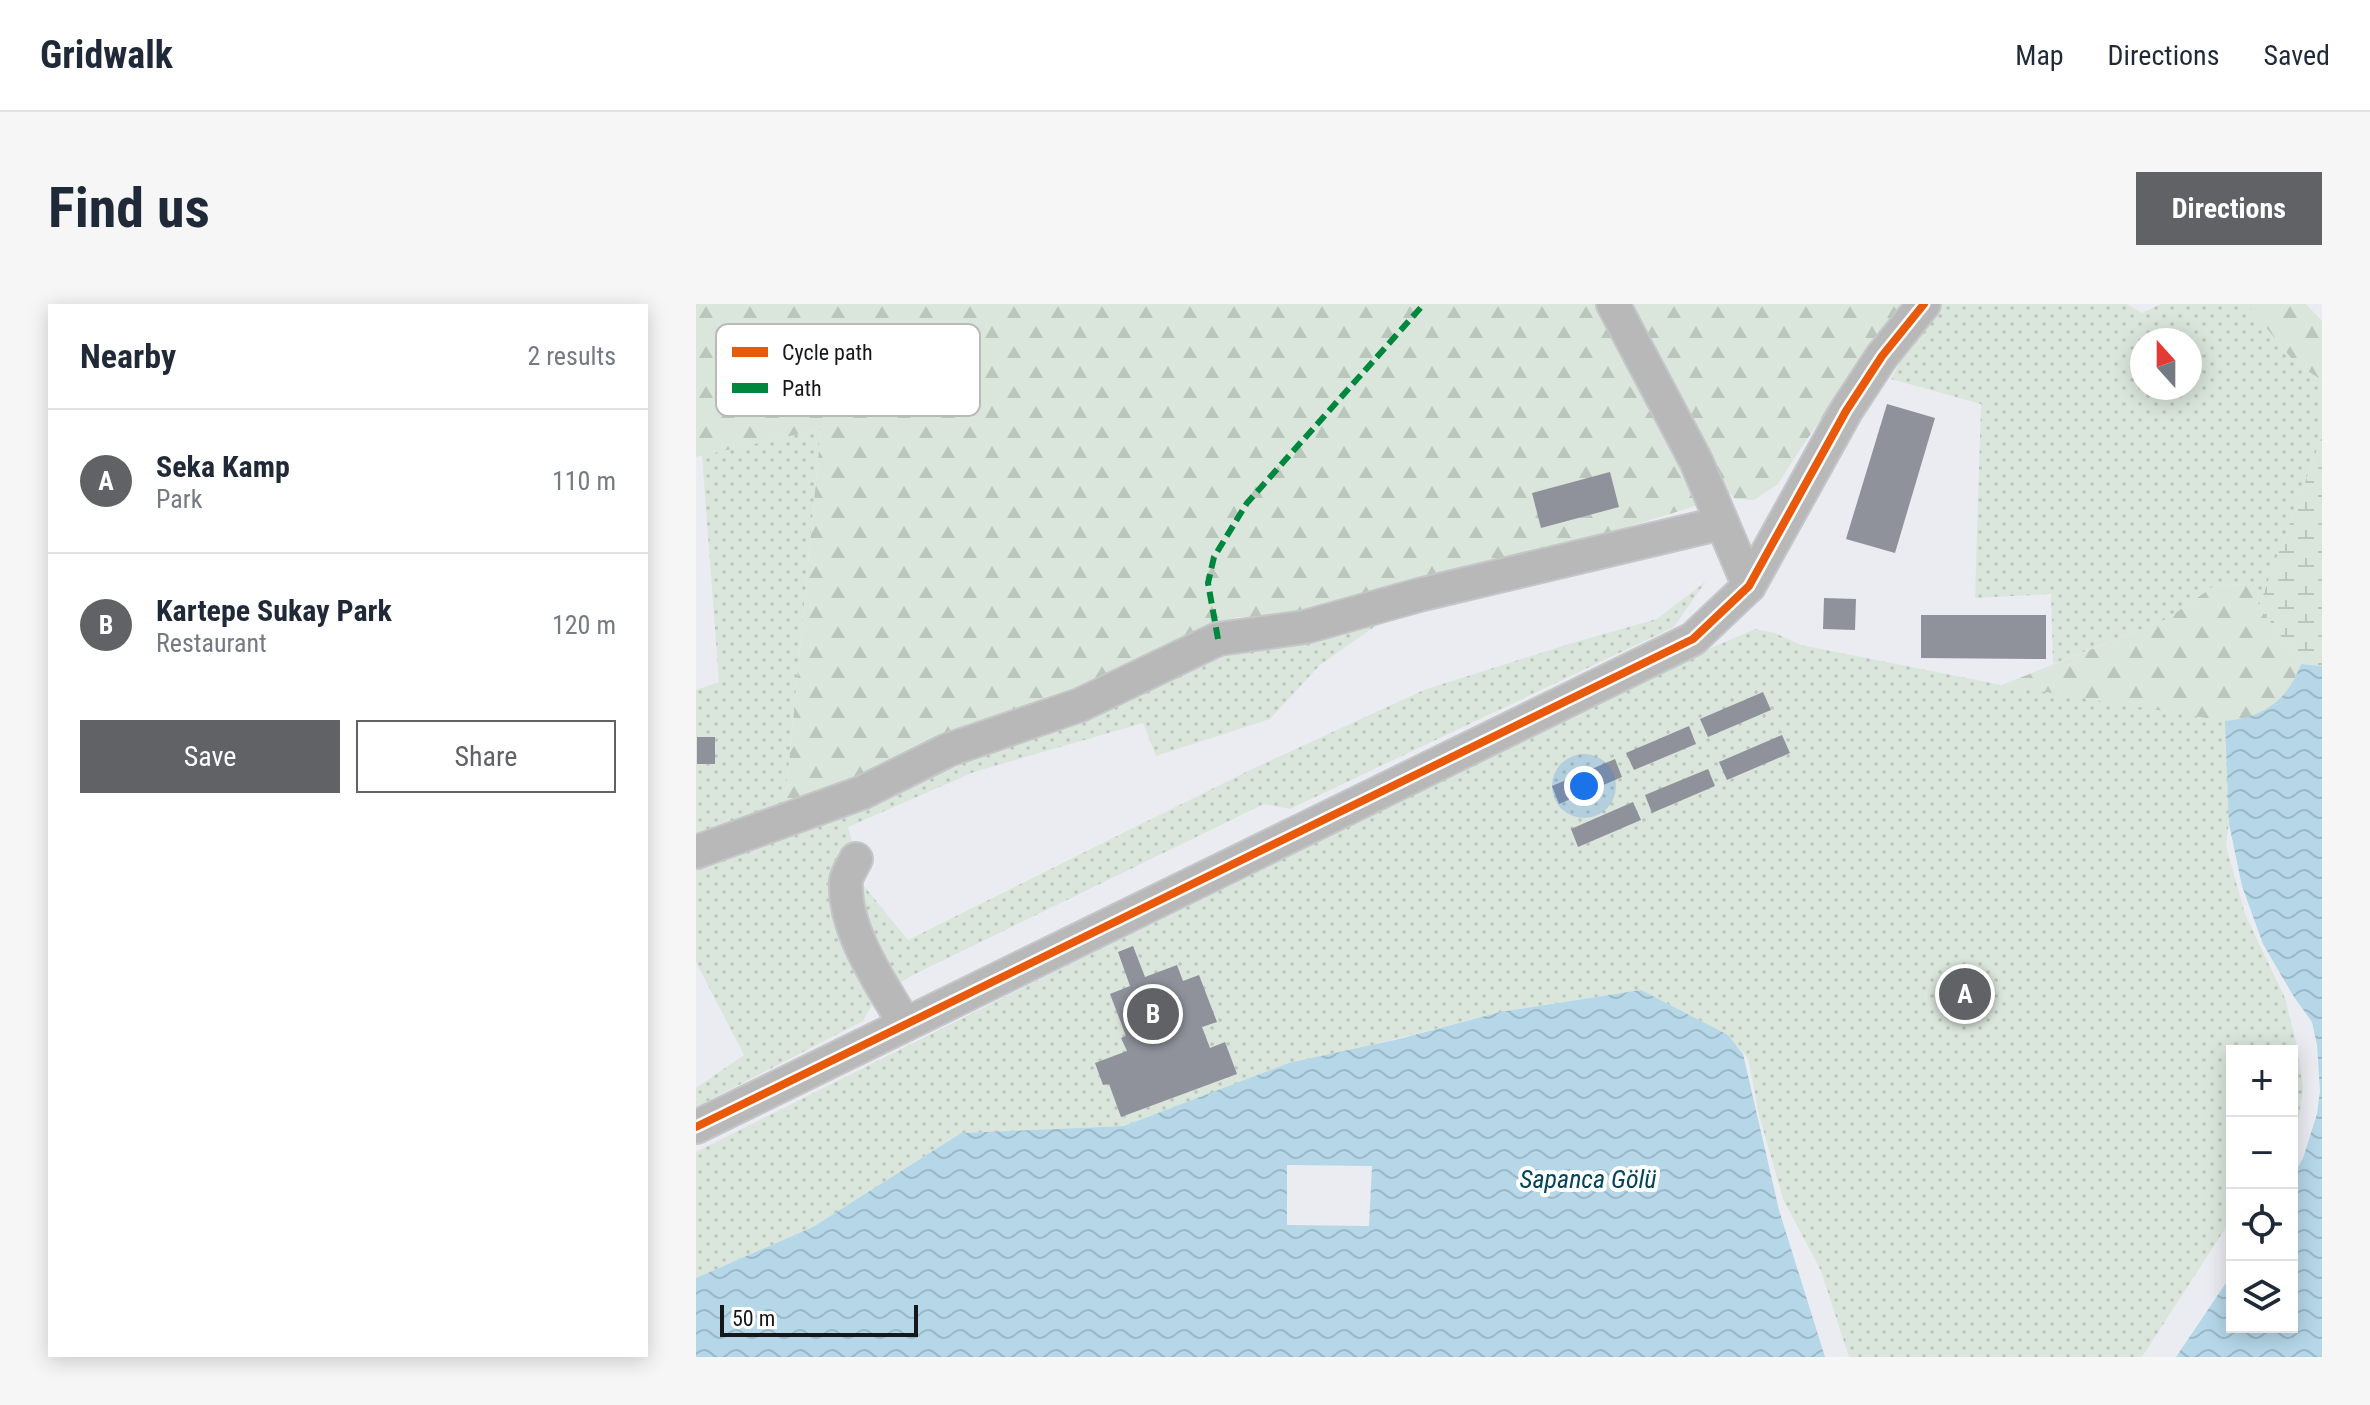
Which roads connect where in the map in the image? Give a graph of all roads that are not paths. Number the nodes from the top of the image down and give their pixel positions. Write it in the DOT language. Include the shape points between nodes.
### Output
graph roads {
  1 [pos="1613,304"];
  2 [pos="1924,304"];
  3 [pos="1722,523"];
  4 [pos="1749,586"];
  5 [pos="696,852"];
  6 [pos="856,859"];
  7 [pos="905,1024"];
  8 [pos="696,1127"];
  1 -- 3 [label="street" via="1696,461"];
  2 -- 4 [label="street" via="1846,411"];
  3 -- 4 [label="street"];
  3 -- 5 [label="street" via="1305,627 1218,639 1080,705 948,750 861,793"];
  4 -- 7 [label="street" via="1693,639"];
  6 -- 7 [label="street" via="846,878 848,912 872,969"];
  7 -- 8 [label="street"];
}
